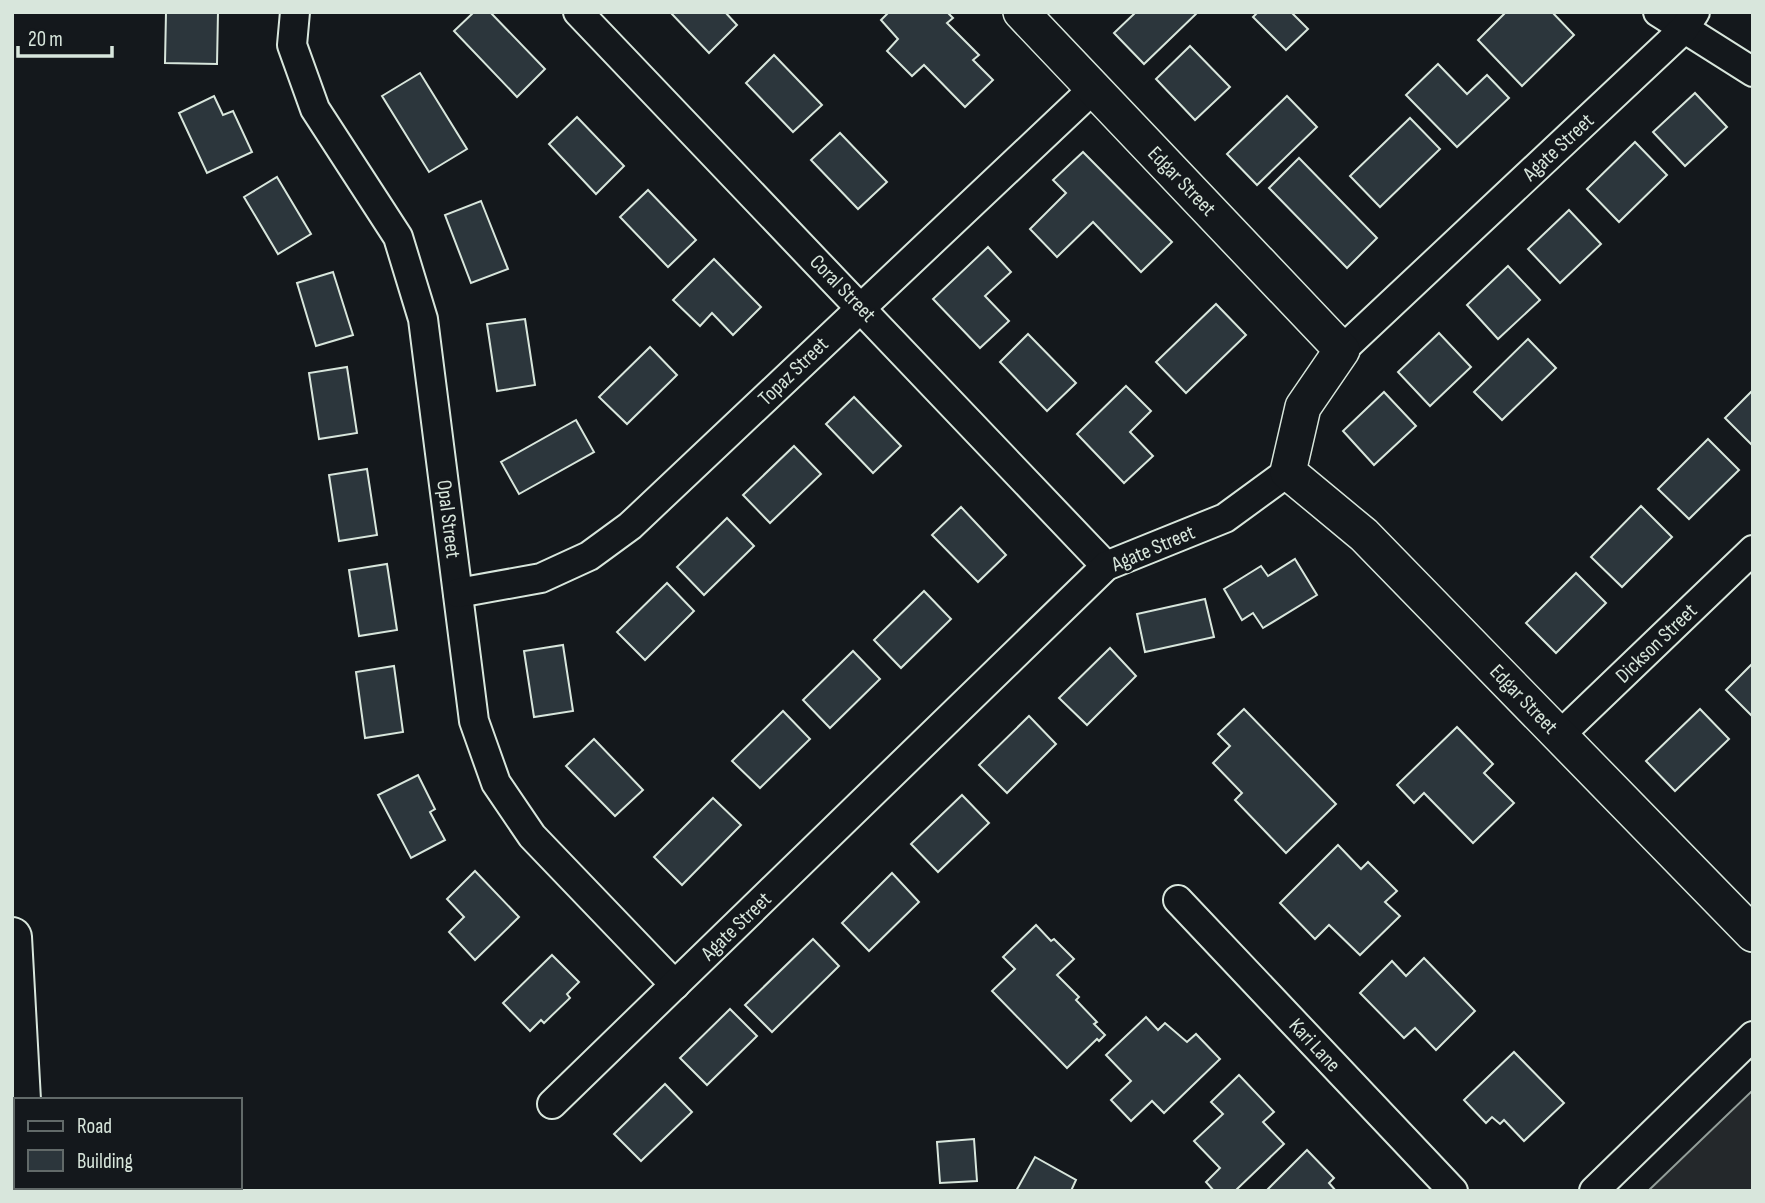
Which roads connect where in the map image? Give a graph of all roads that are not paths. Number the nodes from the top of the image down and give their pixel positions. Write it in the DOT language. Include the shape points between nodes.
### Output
graph roads {
  1 [pos="295,12"];
  2 [pos="578,12"];
  3 [pos="1021,12"];
  4 [pos="1658,12"];
  5 [pos="1689,21"];
  6 [pos="1753,72"];
  7 [pos="1093,89"];
  8 [pos="860,307"];
  9 [pos="1342,350"];
  10 [pos="1288,472"];
  11 [pos="1753,550"];
  12 [pos="1106,566"];
  13 [pos="458,593"];
  14 [pos="1559,736"];
  15 [pos="1178,900"];
  16 [pos="1753,934"];
  17 [pos="12,937"];
  18 [pos="675,985"];
  19 [pos="1753,1036"];
  20 [pos="22,1098"];
  21 [pos="552,1104"];
  22 [pos="1453,1191"];
  23 [pos="1594,1191"];
  1 -- 13 [label="street, Opal Street" via="292,45 316,109 398,237 423,319"];
  2 -- 8 [label="street, Coral Street"];
  3 -- 7 [label="street, Edgar Street"];
  4 -- 5 [label="street"];
  5 -- 6 [label="street"];
  5 -- 9 [label="street, Agate Street"];
  7 -- 8 [label="street, Topaz Street"];
  7 -- 9 [label="street, Edgar Street"];
  8 -- 12 [label="street, Coral Street"];
  8 -- 13 [label="street, Topaz Street" via="630,526 589,556 541,578"];
  9 -- 10 [label="street, Agate Street" via="1303,407"];
  10 -- 12 [label="street, Agate Street" via="1225,517"];
  10 -- 14 [label="street, Edgar Street" via="1364,535"];
  11 -- 14 [label="street, Dickson Street"];
  12 -- 18 [label="street, Agate Street"];
  13 -- 18 [label="street, Opal Street" via="474,721 496,783 532,836"];
  14 -- 16 [label="street, Edgar Street"];
  15 -- 22 [label="street, Kari Lane"];
  17 -- 20 [label="main road"];
  18 -- 21 [label="street, Agate Street"];
  19 -- 23 [label="street"];
}
